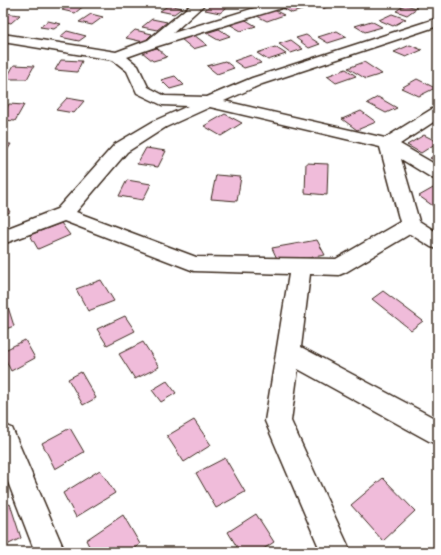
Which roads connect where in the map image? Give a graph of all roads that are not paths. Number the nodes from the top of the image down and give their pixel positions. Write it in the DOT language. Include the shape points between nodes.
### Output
graph roads {
  1 [pos="200,3"];
  2 [pos="284,3"];
  3 [pos="438,22"];
  4 [pos="3,38"];
  5 [pos="153,43"];
  6 [pos="117,56"];
  7 [pos="207,102"];
  8 [pos="438,112"];
  9 [pos="388,144"];
  10 [pos="438,174"];
  11 [pos="64,214"];
  12 [pos="410,225"];
  13 [pos="3,237"];
  14 [pos="438,242"];
  15 [pos="301,266"];
  16 [pos="288,352"];
  17 [pos="438,433"];
  18 [pos="3,436"];
  19 [pos="50,552"];
  20 [pos="336,552"];
  1 -- 5 [label="street"];
  2 -- 5 [label="street"];
  3 -- 7 [label="street" via="257,81"];
  4 -- 6 [label="street"];
  5 -- 6 [label="street"];
  6 -- 7 [label="street" via="133,69 142,90 162,100"];
  7 -- 9 [label="street"];
  7 -- 11 [label="street" via="160,124 121,148"];
  8 -- 9 [label="street"];
  9 -- 10 [label="street"];
  9 -- 12 [label="street"];
  11 -- 13 [label="street"];
  11 -- 15 [label="street" via="194,264"];
  12 -- 14 [label="street"];
  12 -- 15 [label="street" via="339,267"];
  15 -- 16 [label="street"];
  16 -- 17 [label="street"];
  16 -- 20 [label="street" via="278,421"];
  18 -- 19 [label="street"];
}
